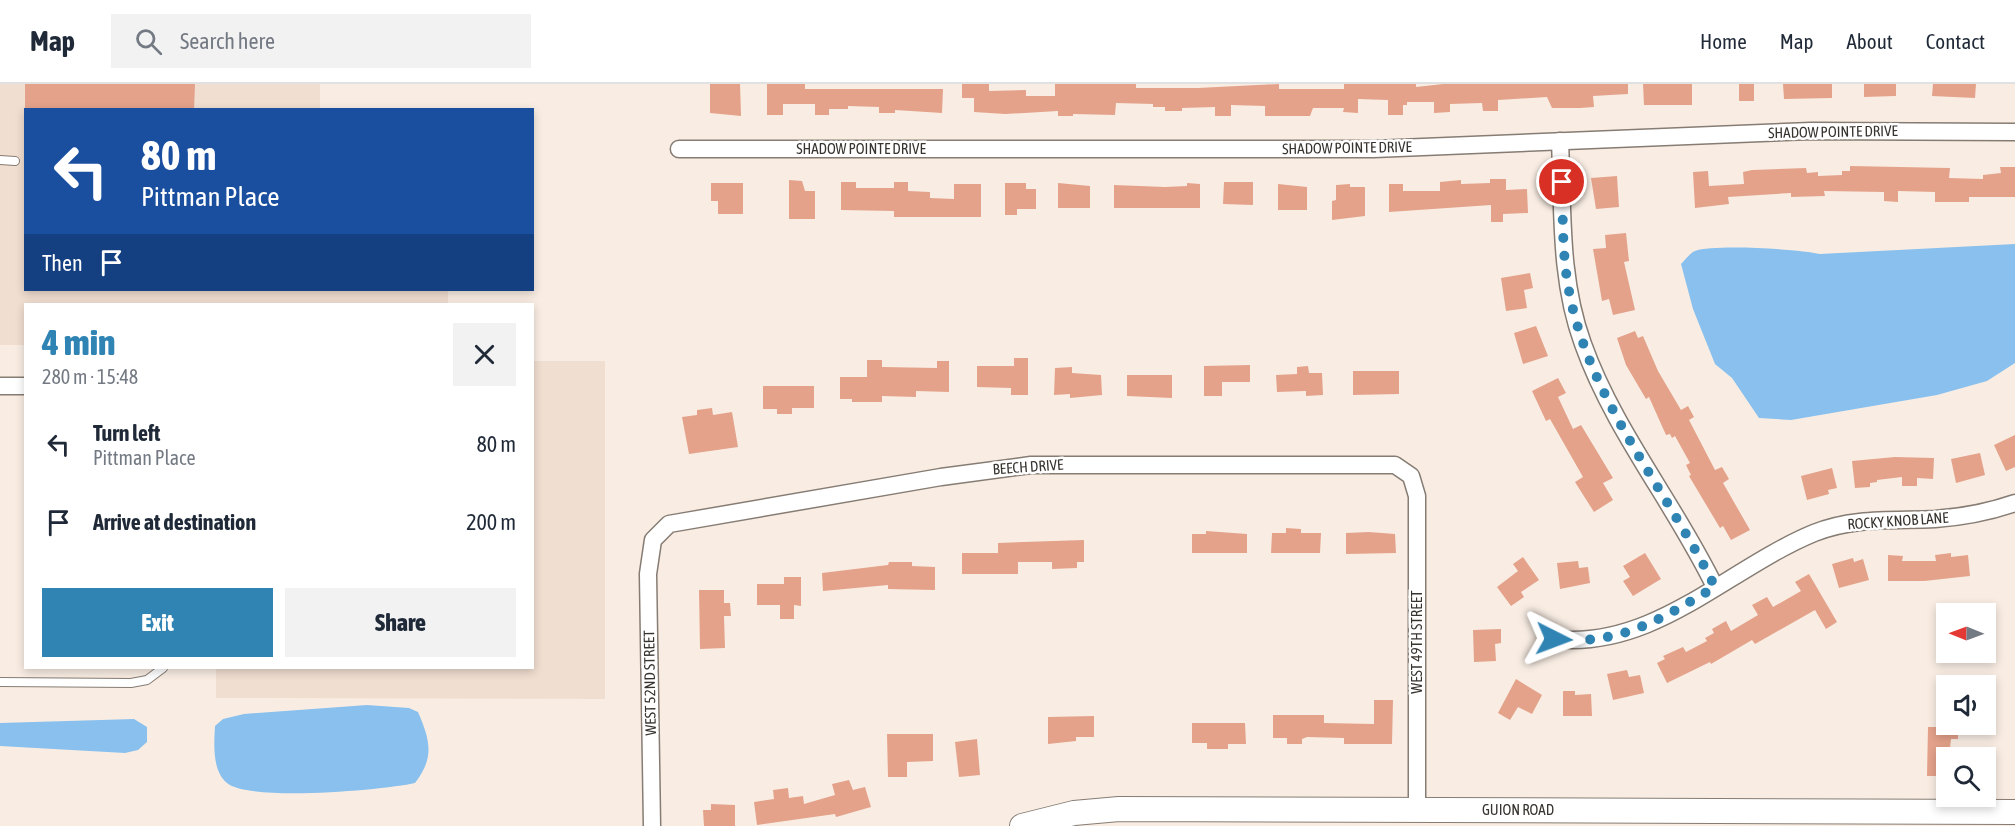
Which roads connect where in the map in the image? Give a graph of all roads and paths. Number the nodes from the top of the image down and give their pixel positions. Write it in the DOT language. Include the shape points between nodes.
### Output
graph roads {
  1 [pos="2015,132"];
  2 [pos="1560,141"];
  3 [pos="679,149"];
  4 [pos="0,160"];
  5 [pos="15,160"];
  6 [pos="0,386"];
  7 [pos="24,386"];
  8 [pos="1411,476"];
  9 [pos="2015,503"];
  10 [pos="653,540"];
  11 [pos="1715,587"];
  12 [pos="1554,639"];
  13 [pos="163,669"];
  14 [pos="0,681"];
  15 [pos="1416,809"];
  16 [pos="2015,812"];
  17 [pos="652,826"];
  18 [pos="1022,826"];
  1 -- 2 [label="street, SHADOW POINTE DRIVE" via="1811,131"];
  2 -- 3 [label="street, SHADOW POINTE DRIVE" via="1380,149"];
  2 -- 11 [label="street" via="1566,270 1583,344 1608,399"];
  4 -- 5 [label="lane"];
  6 -- 7 [label="street"];
  8 -- 10 [label="street, BEECH DRIVE" via="1395,465 1031,465 669,524"];
  8 -- 15 [label="street, WEST 49TH STREET" via="1417,496"];
  9 -- 11 [label="street, ROCKY KNOB LANE" via="1966,516 1875,520 1833,527 1794,543"];
  10 -- 17 [label="street, WEST 52ND STREET" via="648,574"];
  11 -- 12 [label="street, ROCKY KNOB LANE" via="1650,624 1623,634 1582,641"];
  13 -- 14 [label="lane" via="147,680 131,683"];
  15 -- 16 [label="street, GUION ROAD"];
  15 -- 18 [label="street, GUION ROAD" via="1110,810 1074,813"];
}
